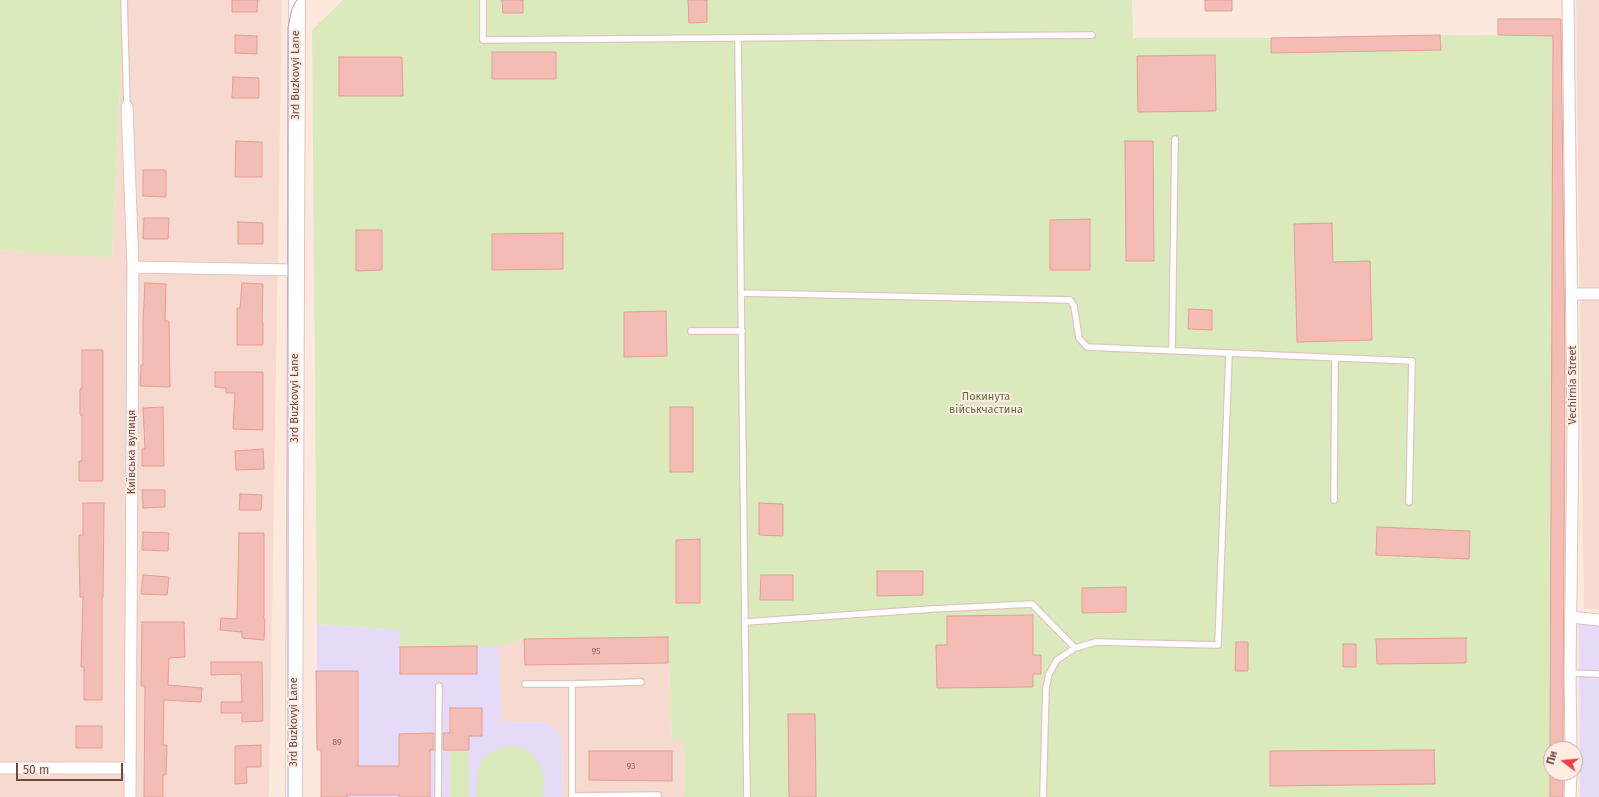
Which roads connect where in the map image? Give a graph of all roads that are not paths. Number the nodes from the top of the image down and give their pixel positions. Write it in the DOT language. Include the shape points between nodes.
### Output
graph roads {
  1 [pos="124,0"];
  2 [pos="297,0"];
  3 [pos="483,0"];
  4 [pos="1568,0"];
  5 [pos="1092,35"];
  6 [pos="738,38"];
  7 [pos="127,107"];
  8 [pos="1175,139"];
  9 [pos="133,267"];
  10 [pos="295,270"];
  11 [pos="742,293"];
  12 [pos="1572,294"];
  13 [pos="1599,294"];
  14 [pos="691,331"];
  15 [pos="742,331"];
  16 [pos="1172,351"];
  17 [pos="1229,354"];
  18 [pos="1335,358"];
  19 [pos="1334,500"];
  20 [pos="1409,502"];
  21 [pos="1571,617"];
  22 [pos="1599,620"];
  23 [pos="745,622"];
  24 [pos="1075,648"];
  25 [pos="1570,673"];
  26 [pos="1599,674"];
  27 [pos="641,682"];
  28 [pos="525,684"];
  29 [pos="572,684"];
  30 [pos="439,686"];
  31 [pos="1571,741"];
  32 [pos="0,768"];
  33 [pos="130,768"];
  34 [pos="1571,781"];
  35 [pos="658,795"];
  36 [pos="572,796"];
  37 [pos="130,797"];
  38 [pos="294,797"];
  39 [pos="438,797"];
  40 [pos="747,797"];
  41 [pos="1043,797"];
  42 [pos="1570,797"];
  1 -- 7 [label="lane"];
  2 -- 10 [label="street, 3rd Buzkovyi Lane"];
  3 -- 6 [label="lane" via="483,40"];
  4 -- 12 [label="street, Vechirnia Street"];
  5 -- 6 [label="lane"];
  6 -- 11 [label="lane"];
  7 -- 9 [label="street, Київська вулиця"];
  8 -- 16 [label="lane"];
  9 -- 10 [label="street"];
  9 -- 33 [label="street, Київська вулиця"];
  10 -- 38 [label="street, 3rd Buzkovyi Lane"];
  11 -- 15 [label="lane"];
  11 -- 16 [label="lane" via="1070,300 1074,306 1079,338 1087,347"];
  12 -- 13 [label="street"];
  12 -- 21 [label="street, Vechirnia Street"];
  14 -- 15 [label="lane"];
  15 -- 23 [label="lane"];
  16 -- 17 [label="lane"];
  17 -- 18 [label="lane"];
  17 -- 24 [label="lane" via="1218,645 1096,642"];
  18 -- 19 [label="lane"];
  18 -- 20 [label="lane" via="1412,361"];
  21 -- 22 [label="street"];
  21 -- 25 [label="street, Vechirnia Street"];
  23 -- 24 [label="lane" via="932,608 1032,604"];
  23 -- 40 [label="lane"];
  24 -- 41 [label="lane" via="1057,660 1049,674 1046,688"];
  25 -- 26 [label="lane"];
  25 -- 31 [label="street, Vechirnia Street"];
  27 -- 29 [label="lane"];
  28 -- 29 [label="lane"];
  29 -- 36 [label="lane"];
  30 -- 39 [label="lane"];
  32 -- 33 [label="street"];
  33 -- 37 [label="street, Київська вулиця"];
  34 -- 42 [label="street"];
  35 -- 36 [label="lane"];
}
